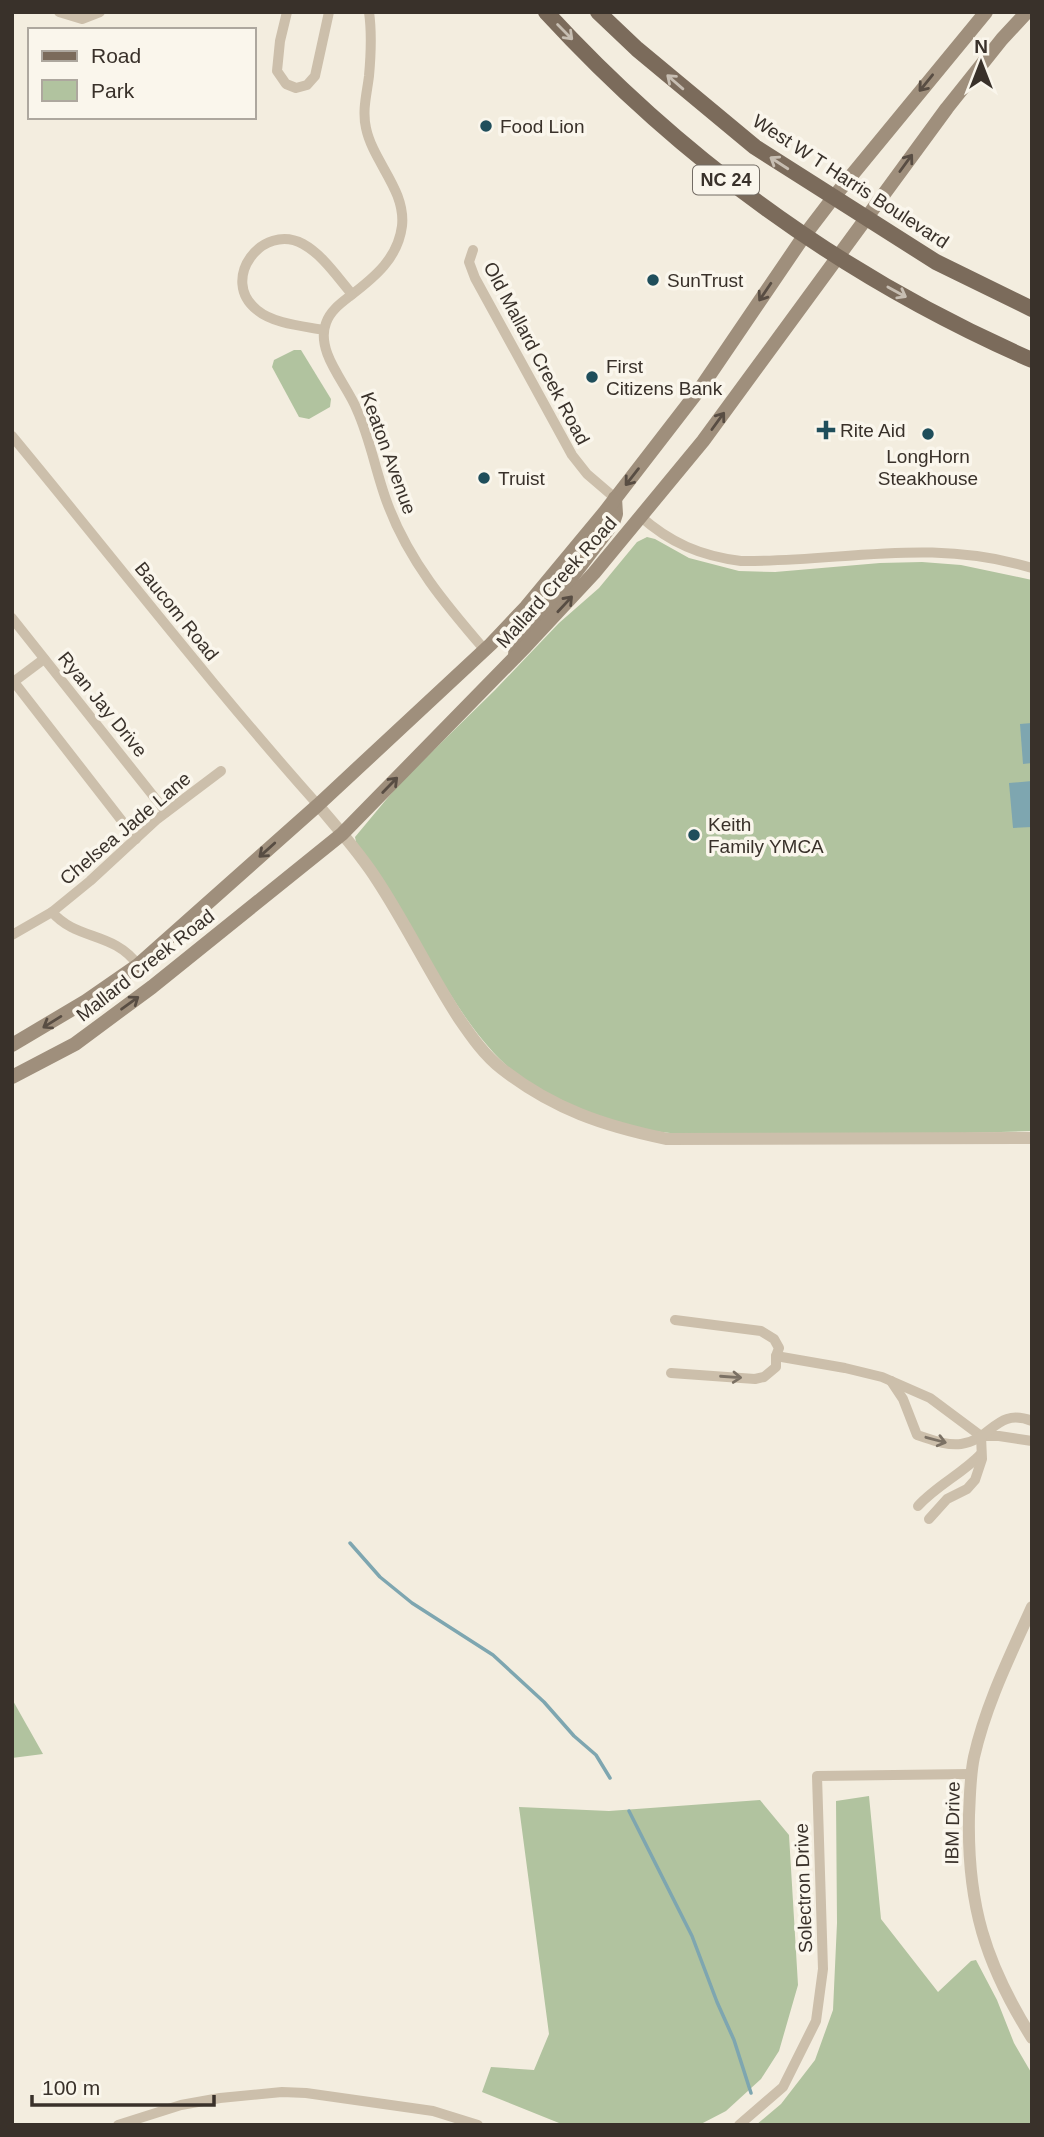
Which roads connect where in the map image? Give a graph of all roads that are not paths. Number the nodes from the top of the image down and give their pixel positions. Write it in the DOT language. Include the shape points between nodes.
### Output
graph roads {
  1 [pos="58,12"];
  2 [pos="100,12"];
  3 [pos="287,12"];
  4 [pos="329,12"];
  5 [pos="369,12"];
  6 [pos="546,12"];
  7 [pos="598,12"];
  8 [pos="986,12"];
  9 [pos="1027,12"];
  10 [pos="833,198"];
  11 [pos="866,219"];
  12 [pos="804,236"];
  13 [pos="473,250"];
  14 [pos="837,259"];
  15 [pos="352,295"];
  16 [pos="1032,309"];
  17 [pos="324,330"];
  18 [pos="1032,360"];
  19 [pos="12,436"];
  20 [pos="615,498"];
  21 [pos="640,516"];
  22 [pos="1032,568"];
  23 [pos="12,618"];
  24 [pos="485,649"];
  25 [pos="515,657"];
  26 [pos="44,659"];
  27 [pos="13,682"];
  28 [pos="221,771"];
  29 [pos="318,804"];
  30 [pos="166,812"];
  31 [pos="342,834"];
  32 [pos="136,839"];
  33 [pos="52,912"];
  34 [pos="12,935"];
  35 [pos="138,965"];
  36 [pos="12,1045"];
  37 [pos="12,1077"];
  38 [pos="1032,1138"];
  39 [pos="675,1320"];
  40 [pos="776,1356"];
  41 [pos="671,1373"];
  42 [pos="891,1380"];
  43 [pos="1032,1421"];
  44 [pos="981,1436"];
  45 [pos="1032,1441"];
  46 [pos="982,1454"];
  47 [pos="946,1481"];
  48 [pos="953,1497"];
  49 [pos="918,1506"];
  50 [pos="929,1518"];
  51 [pos="1032,1607"];
  52 [pos="971,1774"];
  53 [pos="1032,2038"];
  54 [pos="118,2125"];
  55 [pos="478,2125"];
  56 [pos="739,2125"];
  1 -- 2 [label="street" via="82,19"];
  3 -- 4 [label="street" via="278,71 286,84 296,88 315,76"];
  5 -- 15 [label="street" via="366,129 399,200 402,223 392,257"];
  6 -- 12 [label="main road, NC 24, one-way" via="658,124"];
  10 -- 7 [label="main road, West W T Harris Boulevard / NC 24, one-way" via="737,134"];
  8 -- 10 [label="main road, Mallard Creek Road, one-way"];
  11 -- 9 [label="main road, Mallard Creek Road, one-way" via="971,76"];
  10 -- 11 [label="main road, West W T Harris Boulevard / NC 24"];
  10 -- 12 [label="main road, Mallard Creek Road"];
  11 -- 14 [label="main road, Mallard Creek Road"];
  11 -- 16 [label="main road, West W T Harris Boulevard / NC 24" via="936,262"];
  12 -- 14 [label="main road, NC 24"];
  12 -- 20 [label="main road, Mallard Creek Road, one-way" via="702,386"];
  13 -- 20 [label="street, Old Mallard Creek Road" via="468,262 475,278 572,455"];
  14 -- 18 [label="main road, NC 24, one-way"];
  21 -- 14 [label="main road, Mallard Creek Road, one-way" via="703,441"];
  15 -- 17 [label="street" via="330,315"];
  15 -- 17 [label="street" via="316,253 292,240 266,243 248,258 243,283 253,307 270,318"];
  17 -- 24 [label="street, Keaton Avenue" via="325,349 368,436 386,502 400,533 445,604"];
  19 -- 29 [label="street, Baucom Road" via="233,709"];
  20 -- 24 [label="main road, Mallard Creek Road" via="526,607"];
  20 -- 25 [label="main road" via="612,523 569,581 516,639"];
  21 -- 22 [label="street" via="670,540 715,558 767,561 936,551"];
  25 -- 21 [label="main road, Mallard Creek Road, one-way"];
  23 -- 26 [label="street, Ryan Jay Drive"];
  24 -- 29 [label="main road, Mallard Creek Road"];
  31 -- 25 [label="main road, Mallard Creek Road, one-way"];
  26 -- 27 [label="street"];
  26 -- 30 [label="street, Ryan Jay Drive"];
  27 -- 32 [label="street"];
  28 -- 30 [label="street, Chelsea Jade Lane"];
  29 -- 31 [label="street"];
  29 -- 35 [label="main road, Mallard Creek Road, one-way"];
  30 -- 32 [label="street, Chelsea Jade Lane"];
  37 -- 31 [label="main road, Mallard Creek Road, one-way" via="75,1044"];
  31 -- 38 [label="street" via="376,878 477,1045 501,1069 579,1115 667,1139"];
  32 -- 33 [label="street, Chelsea Jade Lane"];
  33 -- 34 [label="street, Chelsea Jade Lane"];
  33 -- 35 [label="street" via="66,925 123,948"];
  35 -- 36 [label="main road, Mallard Creek Road, one-way"];
  39 -- 40 [label="street" via="761,1331 774,1339 779,1348"];
  41 -- 40 [label="street, one-way" via="755,1379 772,1372"];
  40 -- 42 [label="street"];
  42 -- 44 [label="street" via="930,1398"];
  42 -- 44 [label="street, one-way" via="917,1435 961,1444"];
  43 -- 44 [label="street" via="1009,1417"];
  44 -- 45 [label="street"];
  44 -- 46 [label="street"];
  46 -- 47 [label="street"];
  46 -- 48 [label="street" via="975,1480"];
  47 -- 48 [label="street"];
  47 -- 49 [label="street"];
  48 -- 50 [label="street"];
  51 -- 52 [label="street, IBM Drive" via="986,1713"];
  52 -- 53 [label="street, IBM Drive" via="968,1853 976,1911 1000,1983"];
  52 -- 56 [label="street, Solectron Drive" via="817,1776 824,1969 816,2021 783,2087"];
  54 -- 55 [label="street" via="181,2105 282,2092 433,2111"];
}
